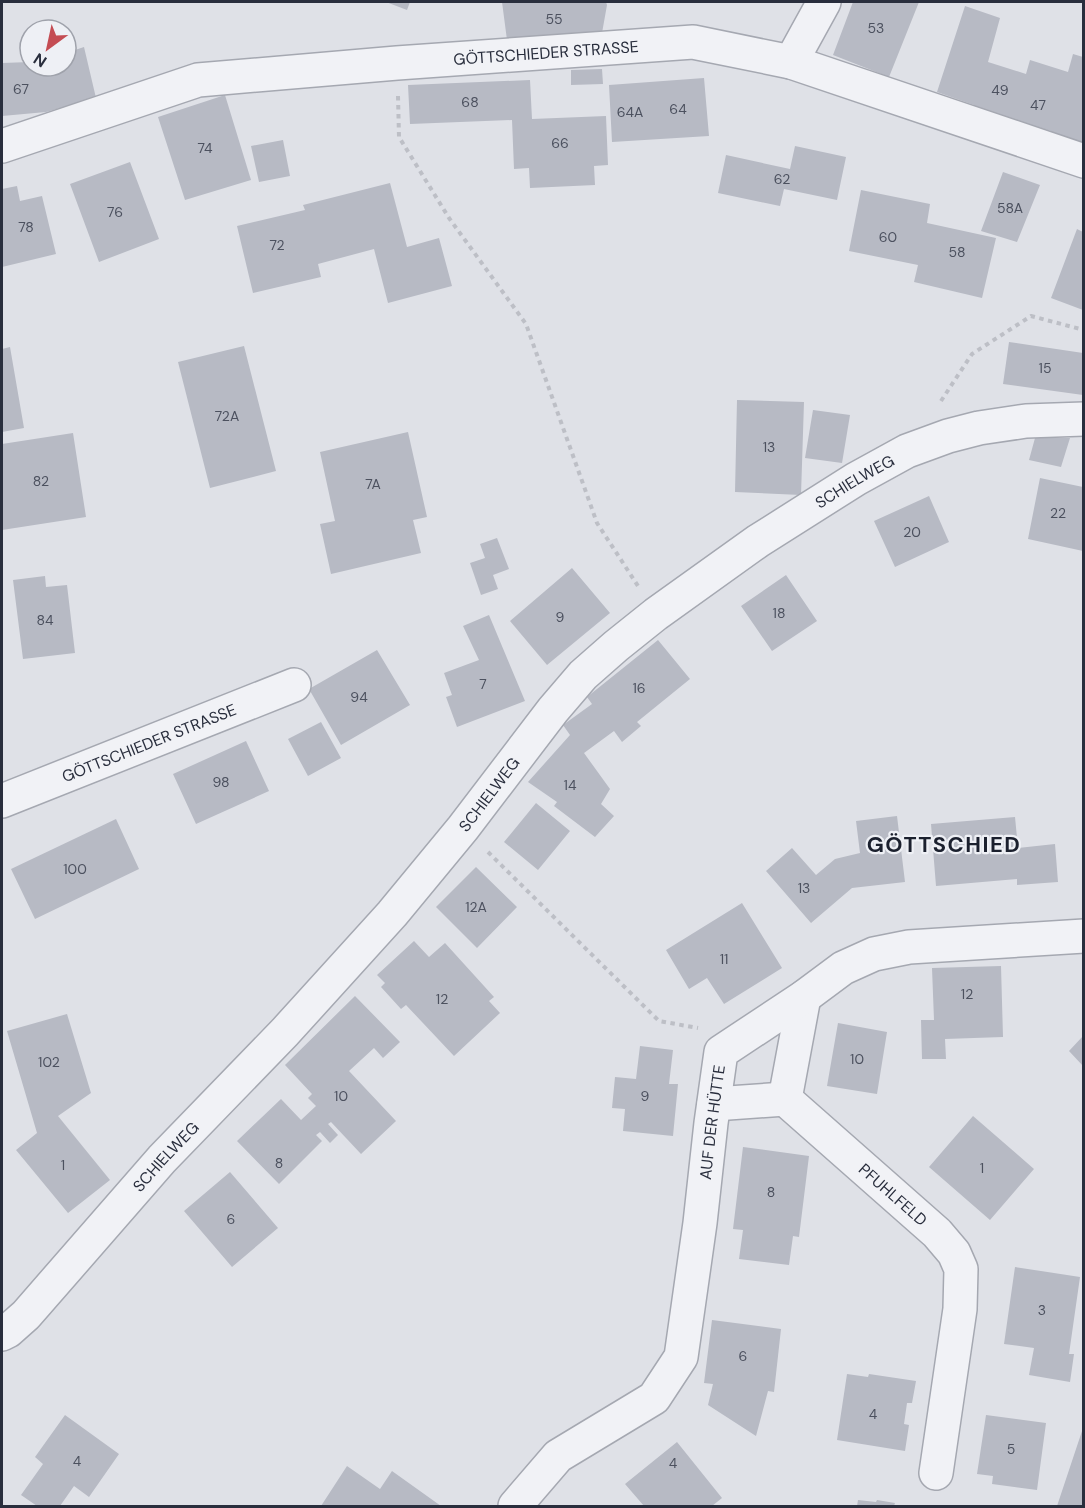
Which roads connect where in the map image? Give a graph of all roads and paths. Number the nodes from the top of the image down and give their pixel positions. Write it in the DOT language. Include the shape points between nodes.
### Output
graph roads {
  1 [pos="825,2"];
  2 [pos="791,62"];
  3 [pos="397,63"];
  4 [pos="2,146"];
  5 [pos="1083,161"];
  6 [pos="1083,330"];
  7 [pos="940,403"];
  8 [pos="1083,419"];
  9 [pos="656,614"];
  10 [pos="294,685"];
  11 [pos="2,801"];
  12 [pos="463,828"];
  13 [pos="1083,936"];
  14 [pos="804,997"];
  15 [pos="659,1021"];
  16 [pos="785,1099"];
  17 [pos="714,1104"];
  18 [pos="2,1334"];
  19 [pos="936,1473"];
  20 [pos="515,1506"];
  1 -- 2 [label="street"];
  2 -- 3 [label="street, GÖTTSCHIEDER STRASSE" via="693,42"];
  2 -- 5 [label="street, GÖTTSCHIEDER STRASSE"];
  3 -- 4 [label="street, GÖTTSCHIEDER STRASSE" via="198,80"];
  3 -- 9 [label="path" via="399,137 449,218 526,324 597,523"];
  6 -- 7 [label="path" via="1031,316 972,354"];
  8 -- 9 [label="street, SCHIELWEG" via="979,428 907,451 758,541"];
  9 -- 12 [label="street, SCHIELWEG" via="583,675"];
  10 -- 11 [label="street, GÖTTSCHIEDER STRASSE"];
  12 -- 15 [label="path"];
  12 -- 18 [label="street, SCHIELWEG" via="341,972 162,1159 26,1316"];
  13 -- 14 [label="street, AUF DER HÜTTE" via="909,947 874,954 843,968"];
  14 -- 16 [label="street"];
  14 -- 17 [label="street, AUF DER HÜTTE" via="722,1052"];
  16 -- 17 [label="street"];
  16 -- 19 [label="street, PFUHLFELD" via="937,1233 954,1253 961,1269 960,1310"];
  17 -- 20 [label="street, AUF DER HÜTTE" via="681,1357 654,1398 558,1456"];
}
